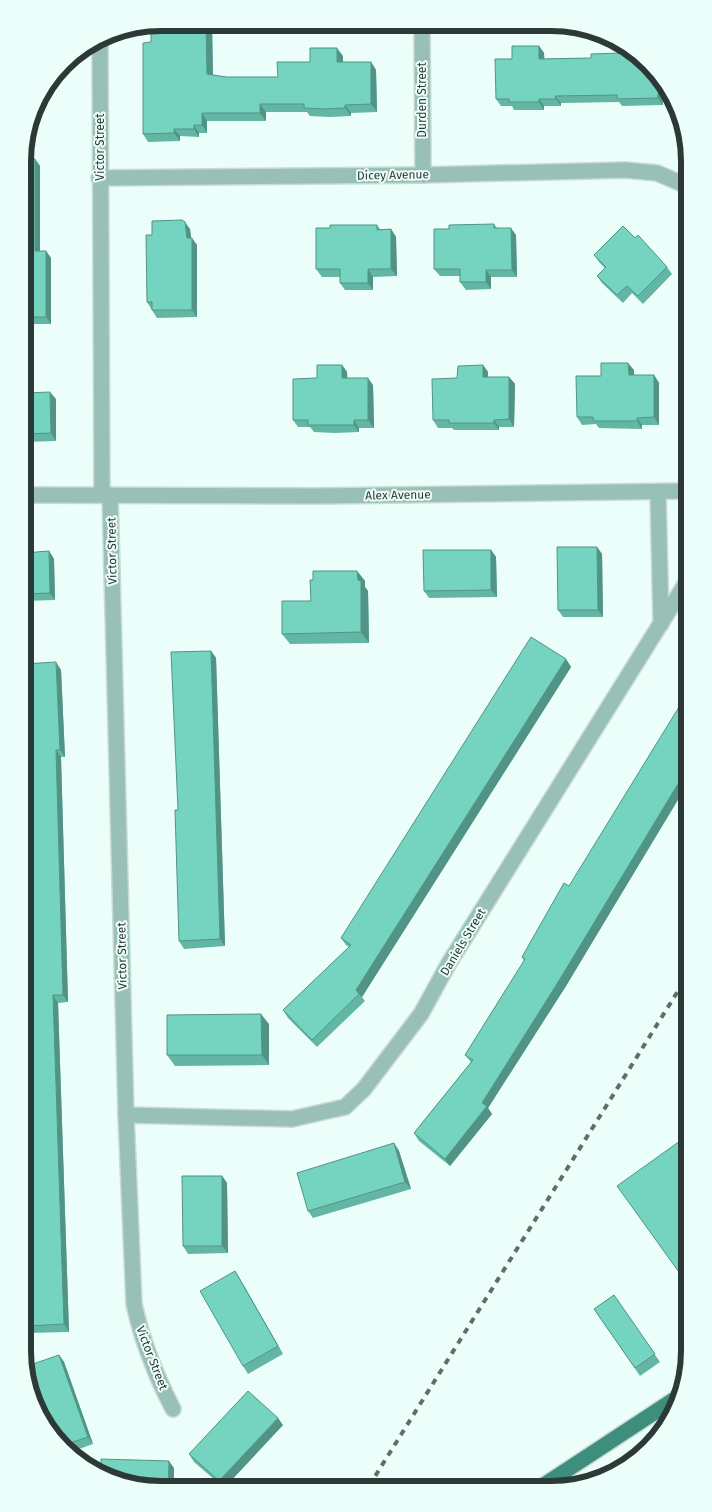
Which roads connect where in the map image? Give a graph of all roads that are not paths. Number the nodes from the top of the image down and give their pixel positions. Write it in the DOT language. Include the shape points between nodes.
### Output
graph roads {
  1 [pos="422,31"];
  2 [pos="100,47"];
  3 [pos="423,175"];
  4 [pos="99,178"];
  5 [pos="681,182"];
  6 [pos="681,491"];
  7 [pos="658,492"];
  8 [pos="32,495"];
  9 [pos="106,495"];
  10 [pos="681,592"];
  11 [pos="661,624"];
  12 [pos="126,1115"];
  13 [pos="670,1402"];
  14 [pos="174,1409"];
  15 [pos="550,1481"];
  1 -- 3 [label="street, Durden Street"];
  2 -- 4 [label="street, Victor Street"];
  3 -- 4 [label="street, Dicey Avenue"];
  3 -- 5 [label="street, Dicey Avenue" via="625,170 657,173"];
  4 -- 9 [label="street, Victor Street"];
  6 -- 7 [label="street, Alex Avenue"];
  7 -- 9 [label="street, Alex Avenue"];
  7 -- 11 [label="street"];
  8 -- 9 [label="street, Alex Avenue"];
  9 -- 12 [label="street, Victor Street"];
  10 -- 11 [label="street, Daniels Street"];
  11 -- 12 [label="street, Daniels Street" via="421,1014 364,1089 345,1106 292,1119"];
  12 -- 14 [label="street, Victor Street" via="134,1304 139,1330"];
  13 -- 15 [label="main road"];
}
